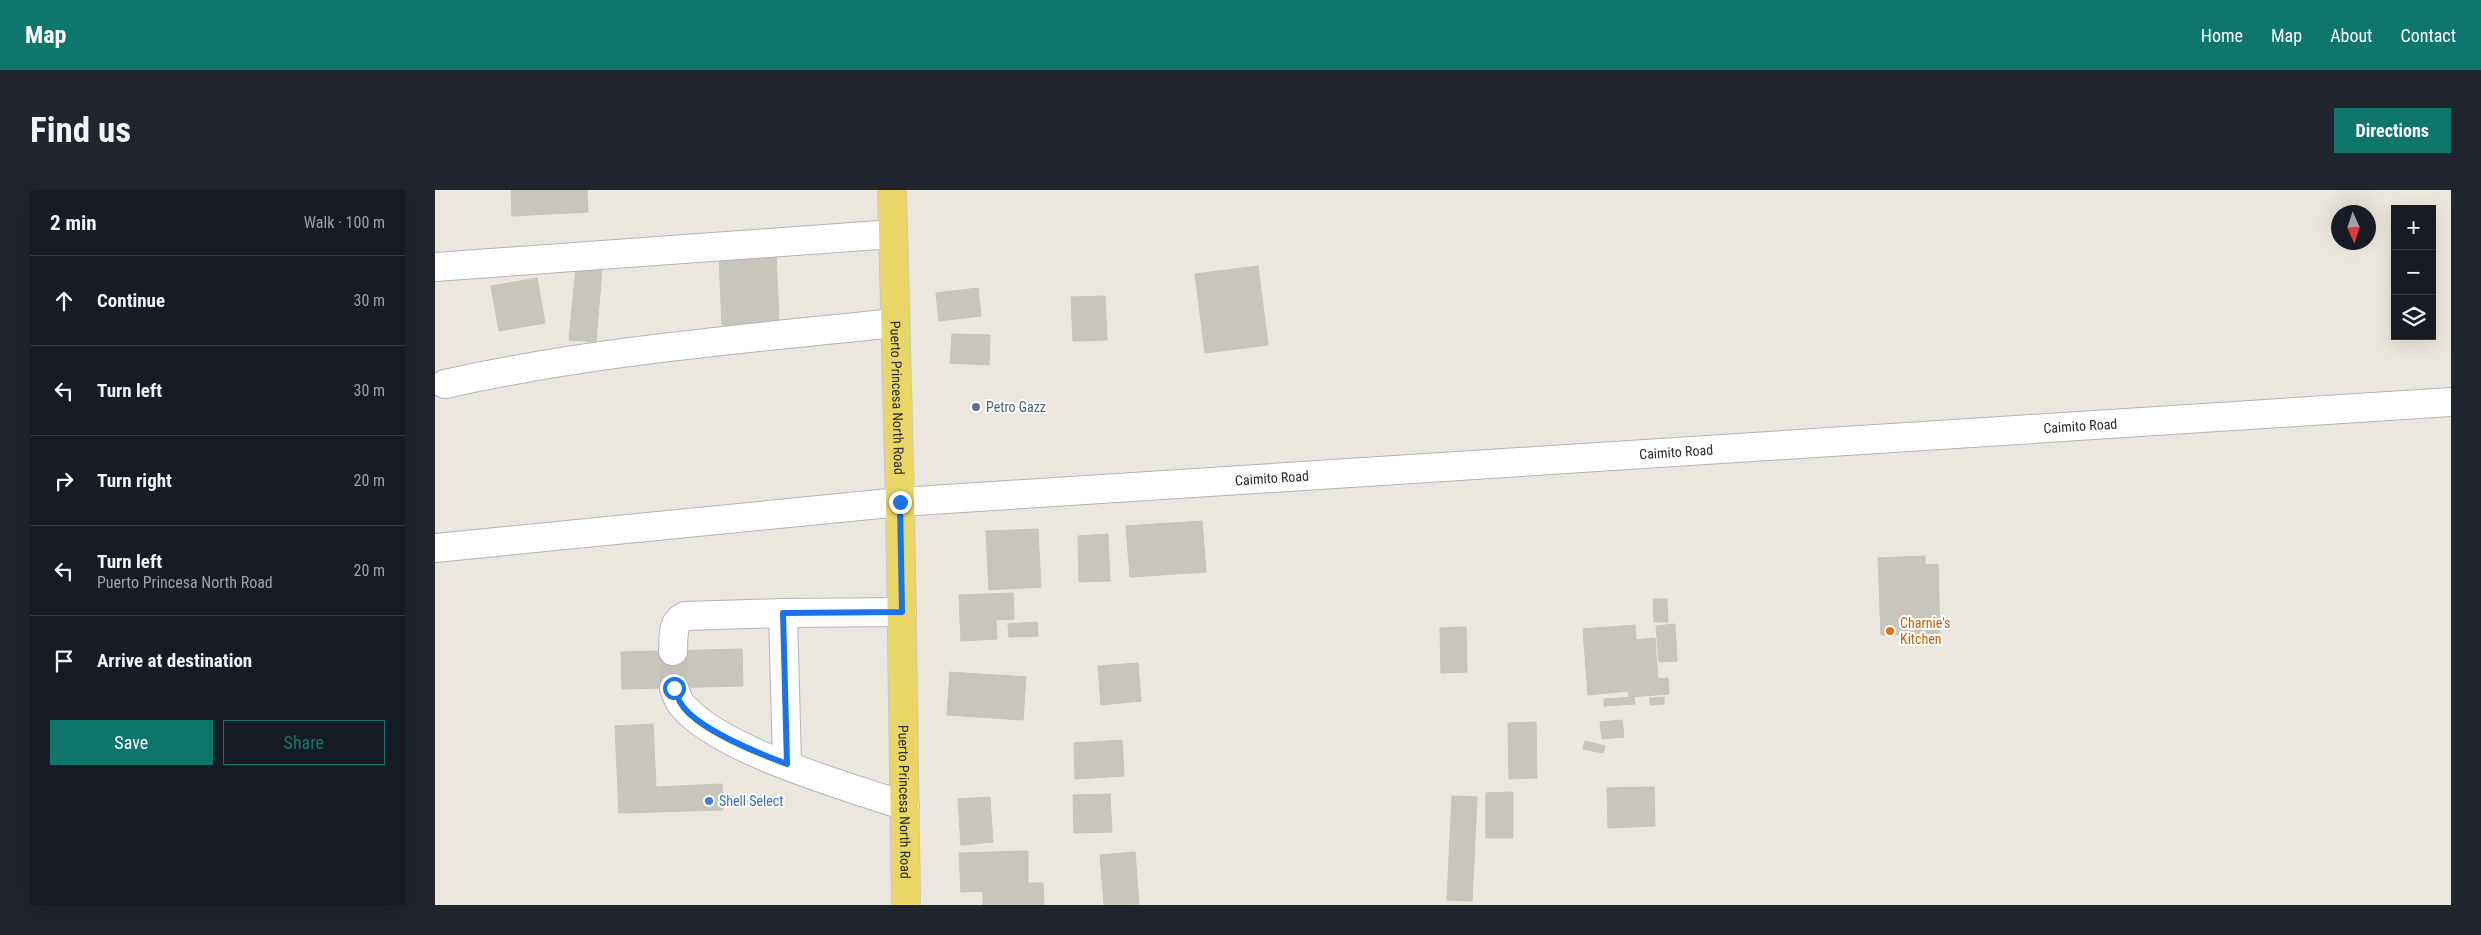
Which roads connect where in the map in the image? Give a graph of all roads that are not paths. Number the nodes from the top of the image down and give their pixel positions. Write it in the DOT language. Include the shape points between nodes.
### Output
graph roads {
  1 [pos="892,190"];
  2 [pos="893,234"];
  3 [pos="435,267"];
  4 [pos="894,323"];
  5 [pos="445,384"];
  6 [pos="2451,402"];
  7 [pos="900,502"];
  8 [pos="435,548"];
  9 [pos="902,612"];
  10 [pos="783,613"];
  11 [pos="673,651"];
  12 [pos="674,688"];
  13 [pos="787,764"];
  14 [pos="905,806"];
  15 [pos="906,905"];
  1 -- 2 [label="main road, Puerto Princesa North Road"];
  2 -- 3 [label="street"];
  2 -- 4 [label="main road, Puerto Princesa North Road"];
  4 -- 5 [label="street" via="603,354"];
  4 -- 7 [label="main road, Puerto Princesa North Road"];
  6 -- 7 [label="street, Caimito Road"];
  7 -- 8 [label="street, Caimito Road"];
  7 -- 9 [label="main road, Puerto Princesa North Road"];
  9 -- 10 [label="street"];
  9 -- 14 [label="main road, Puerto Princesa North Road"];
  10 -- 11 [label="street" via="685,616 675,625"];
  10 -- 13 [label="street"];
  12 -- 13 [label="street" via="681,704 733,743"];
  13 -- 14 [label="street"];
  14 -- 15 [label="main road, Puerto Princesa North Road"];
}
